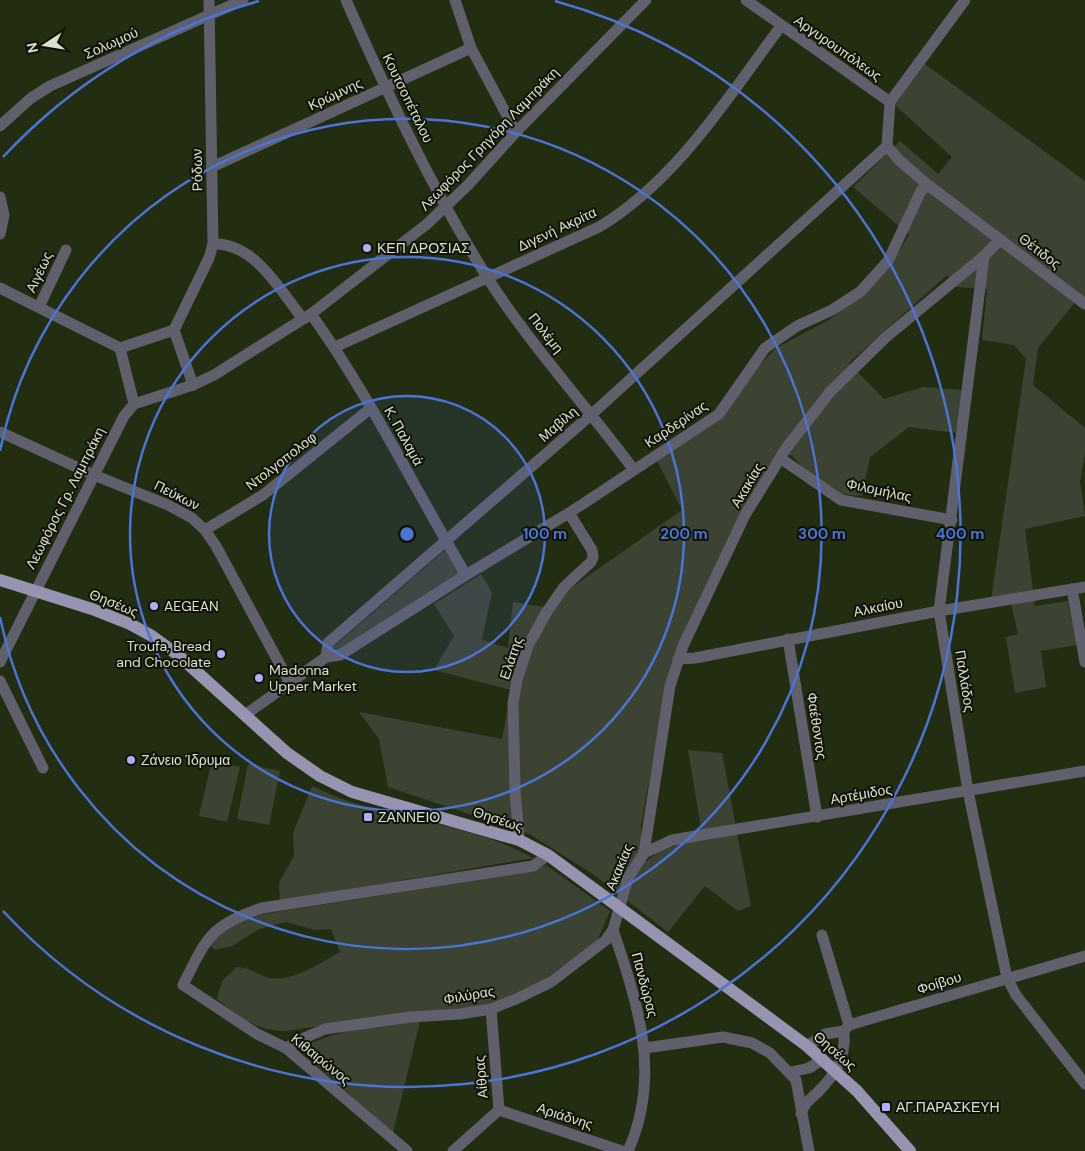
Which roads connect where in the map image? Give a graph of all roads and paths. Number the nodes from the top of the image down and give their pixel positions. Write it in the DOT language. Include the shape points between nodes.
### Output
graph roads {
  1 [pos="209,0"];
  2 [pos="243,0"];
  3 [pos="346,0"];
  4 [pos="455,0"];
  5 [pos="646,0"];
  6 [pos="746,0"];
  7 [pos="965,0"];
  8 [pos="209,15"];
  9 [pos="782,26"];
  10 [pos="471,48"];
  11 [pos="385,87"];
  12 [pos="890,102"];
  13 [pos="0,126"];
  14 [pos="516,132"];
  15 [pos="887,146"];
  16 [pos="212,167"];
  17 [pos="928,185"];
  18 [pos="0,197"];
  19 [pos="446,207"];
  20 [pos="0,234"];
  21 [pos="1000,240"];
  22 [pos="213,244"];
  23 [pos="66,250"];
  24 [pos="984,256"];
  25 [pos="488,277"];
  26 [pos="0,288"];
  27 [pos="1085,304"];
  28 [pos="39,307"];
  29 [pos="307,316"];
  30 [pos="174,330"];
  31 [pos="335,347"];
  32 [pos="120,348"];
  33 [pos="193,385"];
  34 [pos="134,404"];
  35 [pos="371,408"];
  36 [pos="592,414"];
  37 [pos="0,432"];
  38 [pos="780,458"];
  39 [pos="634,470"];
  40 [pos="94,475"];
  41 [pos="570,513"];
  42 [pos="952,520"];
  43 [pos="205,530"];
  44 [pos="446,541"];
  45 [pos="466,575"];
  46 [pos="0,580"];
  47 [pos="1085,587"];
  48 [pos="1072,589"];
  49 [pos="35,591"];
  50 [pos="939,611"];
  51 [pos="788,640"];
  52 [pos="326,657"];
  53 [pos="678,658"];
  54 [pos="0,662"];
  55 [pos="1085,662"];
  56 [pos="0,681"];
  57 [pos="290,683"];
  58 [pos="245,715"];
  59 [pos="43,768"];
  60 [pos="1085,771"];
  61 [pos="968,791"];
  62 [pos="817,816"];
  63 [pos="519,840"];
  64 [pos="644,853"];
  65 [pos="548,855"];
  66 [pos="620,906"];
  67 [pos="613,930"];
  68 [pos="822,935"];
  69 [pos="1085,956"];
  70 [pos="1007,978"];
  71 [pos="491,1009"];
  72 [pos="846,1028"];
  73 [pos="807,1046"];
  74 [pos="286,1048"];
  75 [pos="645,1048"];
  76 [pos="823,1059"];
  77 [pos="836,1070"];
  78 [pos="791,1072"];
  79 [pos="1085,1084"];
  80 [pos="499,1110"];
  81 [pos="801,1116"];
  82 [pos="407,1151"];
  83 [pos="453,1151"];
  84 [pos="622,1151"];
  85 [pos="628,1151"];
  86 [pos="809,1151"];
  87 [pos="910,1151"];
  1 -- 8 [label="street, Ρόδων"];
  2 -- 8 [label="street, Σολωμού"];
  3 -- 11 [label="street, Κουτσοπέταλου"];
  4 -- 10 [label="street"];
  5 -- 14 [label="street, Λεωφόρος Γρηγόρη Λαμπράκη"];
  6 -- 9 [label="street, Αργυρουπόλεως"];
  7 -- 12 [label="street"];
  8 -- 13 [label="street, Σολωμού" via="50,86 30,98"];
  8 -- 16 [label="street, Ρόδων"];
  9 -- 12 [label="street, Αργυρουπόλεως"];
  9 -- 25 [label="street, Διγενή Ακρίτα" via="694,142 662,177 615,218"];
  10 -- 11 [label="street, Κρώμνης"];
  10 -- 14 [label="street"];
  11 -- 16 [label="street, Κρώμνης"];
  11 -- 19 [label="street, Κουτσοπέταλου"];
  12 -- 15 [label="street"];
  14 -- 19 [label="street, Λεωφόρος Γρηγόρη Λαμπράκη"];
  15 -- 17 [label="street" via="898,160"];
  15 -- 36 [label="street, Μαβίλη"];
  16 -- 22 [label="street, Ρόδων"];
  17 -- 21 [label="street"];
  17 -- 39 [label="street, Καρδερίνας" via="921,191 888,261 860,292 832,310 797,326 765,348 719,414"];
  18 -- 20 [label="street" via="4,216"];
  19 -- 25 [label="street, Πολέμη"];
  19 -- 29 [label="street, Λεωφόρος Γρηγόρη Λαμπράκη"];
  21 -- 24 [label="street, Ακακίας"];
  21 -- 27 [label="street, Θέτιδος"];
  22 -- 29 [label="street, Κ. Παλαμά" via="225,243 239,248"];
  22 -- 30 [label="street, Ρόδων"];
  23 -- 28 [label="street, Αιγέως"];
  24 -- 38 [label="street, Ακακίας" via="885,338 830,392"];
  24 -- 42 [label="street, Παλλάδος"];
  25 -- 31 [label="street, Διγενή Ακρίτα"];
  25 -- 36 [label="street, Πολέμη" via="520,324"];
  26 -- 28 [label="street"];
  28 -- 32 [label="street"];
  29 -- 31 [label="street, Κ. Παλαμά"];
  29 -- 33 [label="street, Λεωφόρος Γρηγόρη Λαμπράκη"];
  30 -- 32 [label="street"];
  30 -- 33 [label="street"];
  31 -- 35 [label="street, Κ. Παλαμά"];
  32 -- 34 [label="street"];
  33 -- 34 [label="street"];
  34 -- 40 [label="street, Λεωφόρος Γρ. Λαμπράκη" via="124,416"];
  35 -- 43 [label="street, Ντολγοπολοφ" via="263,495"];
  35 -- 44 [label="street, Κ. Παλαμά"];
  36 -- 39 [label="street, Πολέμη"];
  36 -- 44 [label="street, Μαβίλη"];
  37 -- 40 [label="street, Πεύκων"];
  38 -- 42 [label="street, Φιλομήλας" via="841,500"];
  38 -- 53 [label="street, Ακακίας" via="745,515"];
  39 -- 41 [label="street, Καρδερίνας"];
  40 -- 43 [label="street, Πεύκων" via="168,505 192,518"];
  40 -- 49 [label="street, Λεωφόρος Γρ. Λαμπράκη"];
  41 -- 45 [label="street, Καρδερίνας"];
  41 -- 63 [label="street, Ελάτης" via="593,557 546,613 528,646 517,680 513,703"];
  42 -- 50 [label="street, Παλλάδος"];
  43 -- 57 [label="street, Πεύκων"];
  44 -- 45 [label="street, Κ. Παλαμά"];
  44 -- 52 [label="street, Μαβίλη" via="328,643"];
  45 -- 52 [label="street, Καρδερίνας" via="340,656"];
  46 -- 49 [label="main road, Θησέως"];
  47 -- 48 [label="street, Αλκαίου"];
  48 -- 50 [label="street, Αλκαίου"];
  48 -- 55 [label="street"];
  49 -- 54 [label="street, Λεωφόρος Γρ. Λαμπράκη"];
  49 -- 58 [label="main road, Θησέως" via="92,608 152,636"];
  50 -- 51 [label="street, Αλκαίου"];
  50 -- 61 [label="street, Παλλάδος"];
  51 -- 53 [label="street, Αλκαίου" via="695,658"];
  51 -- 62 [label="street, Φαέθοντος"];
  52 -- 57 [label="street, Μαβίλη"];
  53 -- 64 [label="street, Ακακίας" via="670,686"];
  56 -- 59 [label="street"];
  57 -- 58 [label="street, Μαβίλη"];
  58 -- 63 [label="main road, Θησέως" via="287,753 320,776 352,792"];
  60 -- 61 [label="street, Αρτέμιδος"];
  61 -- 62 [label="street, Αρτέμιδος"];
  61 -- 70 [label="street, Παλλάδος"];
  62 -- 64 [label="street, Αρτέμιδος" via="672,840"];
  63 -- 65 [label="main road, Θησέως"];
  64 -- 66 [label="street, Ακακίας" via="628,878"];
  65 -- 66 [label="main road, Θησέως"];
  65 -- 74 [label="street, Κιθαιρώνος" via="533,866 262,908 217,928 201,949 182,985 257,1034"];
  66 -- 67 [label="street, Φιλύρας"];
  66 -- 73 [label="main road, Θησέως"];
  67 -- 71 [label="street, Φιλύρας" via="606,940 551,982"];
  67 -- 75 [label="street, Πανδώρας" via="632,986"];
  68 -- 72 [label="street"];
  69 -- 70 [label="street, Φοίβου"];
  70 -- 72 [label="street, Φοίβου"];
  70 -- 79 [label="street, Παλλάδος" via="1016,995"];
  71 -- 74 [label="street, Φιλύρας" via="325,1029"];
  71 -- 80 [label="street, Αίθρας"];
  72 -- 73 [label="street, Φοίβου" via="825,1034"];
  72 -- 77 [label="street" via="844,1055"];
  73 -- 76 [label="main road, Θησέως"];
  74 -- 82 [label="street, Κιθαιρώνος"];
  75 -- 78 [label="street" via="723,1036 752,1043 770,1053"];
  75 -- 85 [label="street, Πανδώρας" via="645,1096"];
  76 -- 77 [label="main road, Θησέως"];
  76 -- 78 [label="street" via="809,1068"];
  77 -- 81 [label="street" via="802,1109"];
  77 -- 87 [label="main road, Θησέως"];
  78 -- 81 [label="street" via="796,1080"];
  80 -- 83 [label="street, Αίθρας"];
  80 -- 84 [label="street, Αριάδνης"];
  81 -- 86 [label="street"];
}
